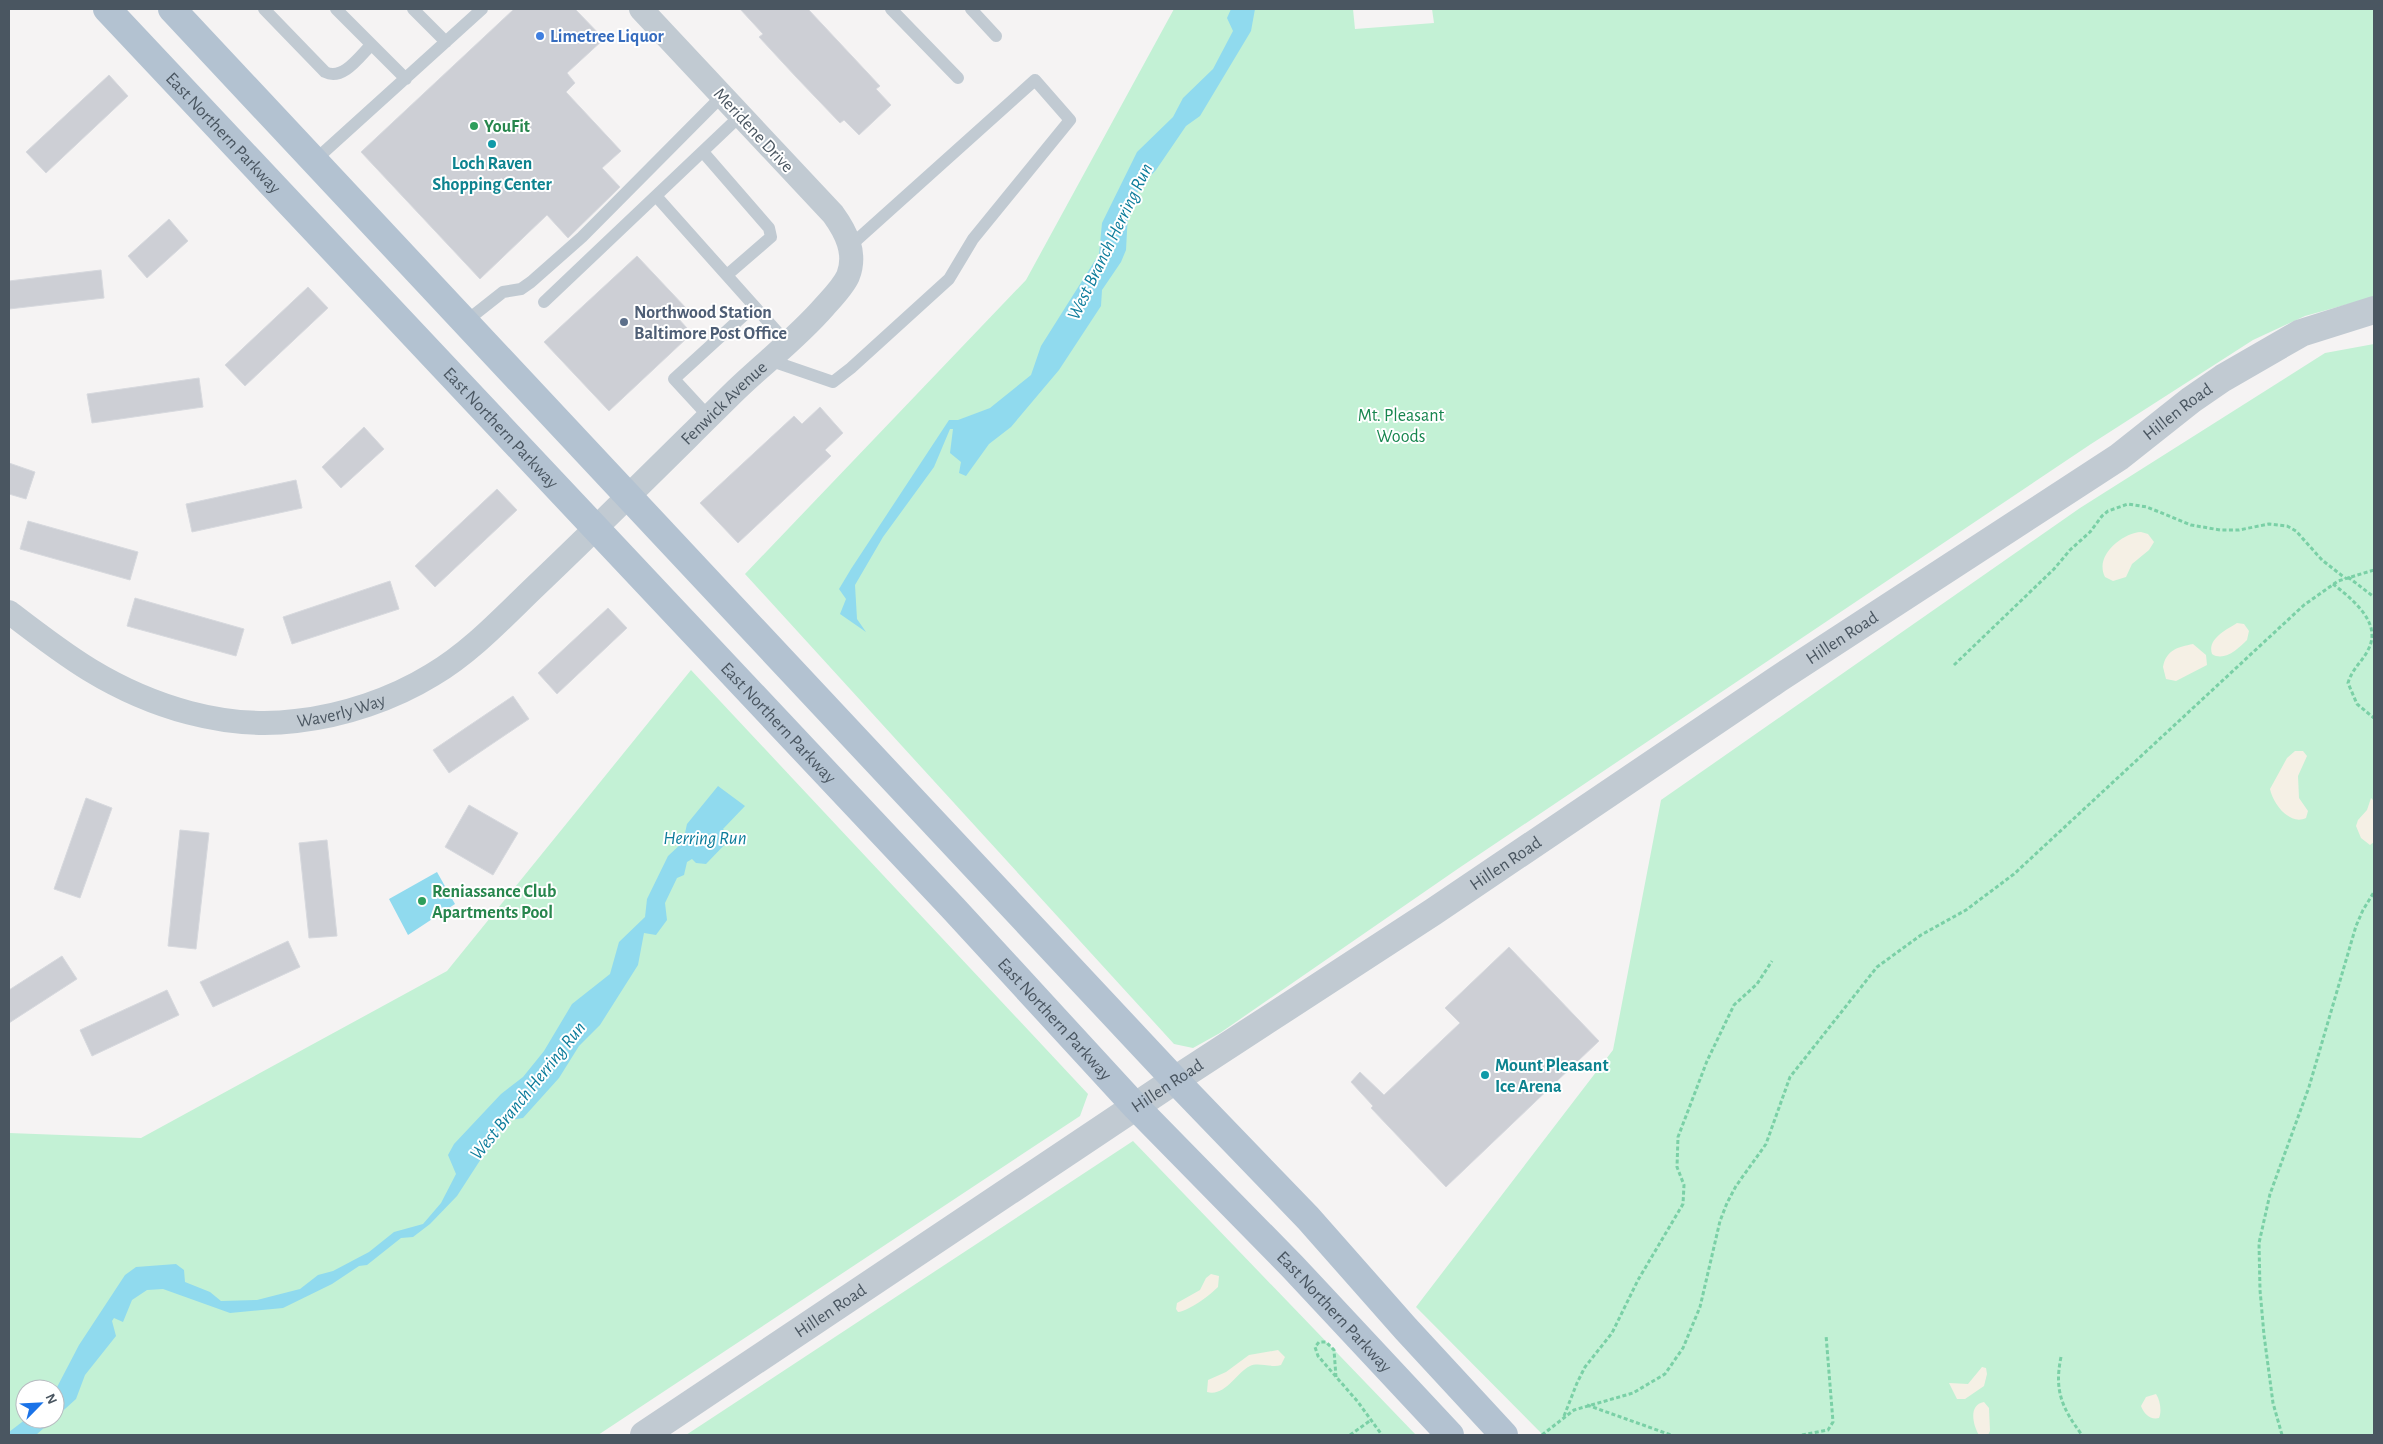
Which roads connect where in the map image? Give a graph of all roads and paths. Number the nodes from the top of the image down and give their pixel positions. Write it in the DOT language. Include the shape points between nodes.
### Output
graph roads {
  1 [pos="107,9"];
  2 [pos="172,9"];
  3 [pos="264,9"];
  4 [pos="336,9"];
  5 [pos="414,9"];
  6 [pos="482,9"];
  7 [pos="641,9"];
  8 [pos="892,9"];
  9 [pos="971,9"];
  10 [pos="996,36"];
  11 [pos="446,42"];
  12 [pos="371,45"];
  13 [pos="958,78"];
  14 [pos="406,79"];
  15 [pos="722,96"];
  16 [pos="740,116"];
  17 [pos="703,152"];
  18 [pos="314,161"];
  19 [pos="656,196"];
  20 [pos="850,253"];
  21 [pos="727,275"];
  22 [pos="544,302"];
  23 [pos="754,306"];
  24 [pos="2374,310"];
  25 [pos="464,322"];
  26 [pos="788,344"];
  27 [pos="769,360"];
  28 [pos="709,417"];
  29 [pos="629,497"];
  30 [pos="597,528"];
  31 [pos="2374,570"];
  32 [pos="2346,577"];
  33 [pos="2333,584"];
  34 [pos="2374,597"];
  35 [pos="9,612"];
  36 [pos="1954,665"];
  37 [pos="2374,718"];
  38 [pos="2374,892"];
  39 [pos="1772,961"];
  40 [pos="1175,1080"];
  41 [pos="1136,1107"];
  42 [pos="1826,1336"];
  43 [pos="2061,1357"];
  44 [pos="1336,1377"];
  45 [pos="1587,1405"];
  46 [pos="1564,1417"];
  47 [pos="1371,1420"];
  48 [pos="644,1435"];
  49 [pos="1350,1435"];
  50 [pos="1382,1435"];
  51 [pos="1450,1435"];
  52 [pos="1504,1435"];
  53 [pos="1542,1435"];
  54 [pos="1671,1435"];
  55 [pos="1802,1435"];
  56 [pos="2082,1435"];
  57 [pos="2282,1435"];
  1 -- 30 [label="main road, East Northern Parkway"];
  2 -- 18 [label="main road"];
  3 -- 12 [label="lane" via="332,76 340,75"];
  4 -- 12 [label="lane"];
  5 -- 11 [label="lane"];
  6 -- 11 [label="lane"];
  7 -- 15 [label="street, Meridene Drive"];
  8 -- 13 [label="lane"];
  9 -- 10 [label="lane"];
  11 -- 14 [label="lane"];
  12 -- 14 [label="lane"];
  14 -- 18 [label="lane"];
  15 -- 16 [label="street, Meridene Drive"];
  15 -- 25 [label="lane" via="582,237 531,282 521,289 503,292"];
  16 -- 17 [label="lane"];
  16 -- 20 [label="street, Meridene Drive" via="833,214 846,232"];
  17 -- 19 [label="lane"];
  17 -- 21 [label="lane" via="769,228 770,237"];
  18 -- 25 [label="main road"];
  19 -- 21 [label="lane"];
  19 -- 22 [label="lane"];
  20 -- 26 [label="street, Fenwick Avenue" via="848,275 836,294"];
  20 -- 27 [label="lane" via="1035,80 1070,120 973,239 949,279 851,368 833,382"];
  21 -- 23 [label="lane"];
  23 -- 26 [label="lane"];
  23 -- 28 [label="lane" via="674,379"];
  24 -- 40 [label="street, Hillen Road" via="2307,330 2224,378 2119,457"];
  25 -- 29 [label="main road"];
  26 -- 27 [label="street, Fenwick Avenue"];
  27 -- 28 [label="street, Fenwick Avenue"];
  28 -- 29 [label="street, Fenwick Avenue"];
  29 -- 30 [label="street, Waverly Way"];
  29 -- 40 [label="main road"];
  30 -- 35 [label="street, Waverly Way" via="499,621 434,675 370,704 297,722 258,724 223,720 157,702 122,688 89,669"];
  30 -- 41 [label="main road, East Northern Parkway"];
  31 -- 32 [label="path"];
  32 -- 33 [label="path"];
  32 -- 34 [label="path"];
  32 -- 36 [label="path" via="2322,560 2296,531 2287,526 2269,524 2220,530 2184,523 2138,504 2120,506 2102,516 2054,569"];
  33 -- 37 [label="path" via="2362,612 2372,627 2369,649 2352,670 2348,683 2357,704"];
  33 -- 45 [label="path" via="2304,605 2014,874 1966,910 1921,935 1877,968 1790,1077 1766,1144 1727,1203 1720,1221 1707,1285 1683,1348 1665,1374 1650,1384 1633,1393"];
  38 -- 57 [label="path" via="2356,926 2309,1087 2270,1194 2260,1243 2264,1335 2273,1403"];
  39 -- 46 [label="path" via="1757,984 1734,1005 1707,1061 1678,1137 1676,1167 1684,1185 1683,1204 1638,1280 1612,1333 1585,1367"];
  40 -- 41 [label="street, Hillen Road"];
  40 -- 52 [label="main road" via="1308,1218"];
  41 -- 48 [label="street, Hillen Road"];
  41 -- 51 [label="main road, East Northern Parkway" via="1292,1266"];
  42 -- 55 [label="path" via="1833,1422 1828,1430"];
  43 -- 56 [label="path" via="2058,1389 2064,1409"];
  44 -- 44 [label="path" via="1316,1353 1315,1347 1319,1342 1326,1342 1334,1350"];
  44 -- 47 [label="path"];
  45 -- 46 [label="path"];
  45 -- 54 [label="path"];
  46 -- 53 [label="path"];
  47 -- 49 [label="path"];
  47 -- 50 [label="path"];
}
